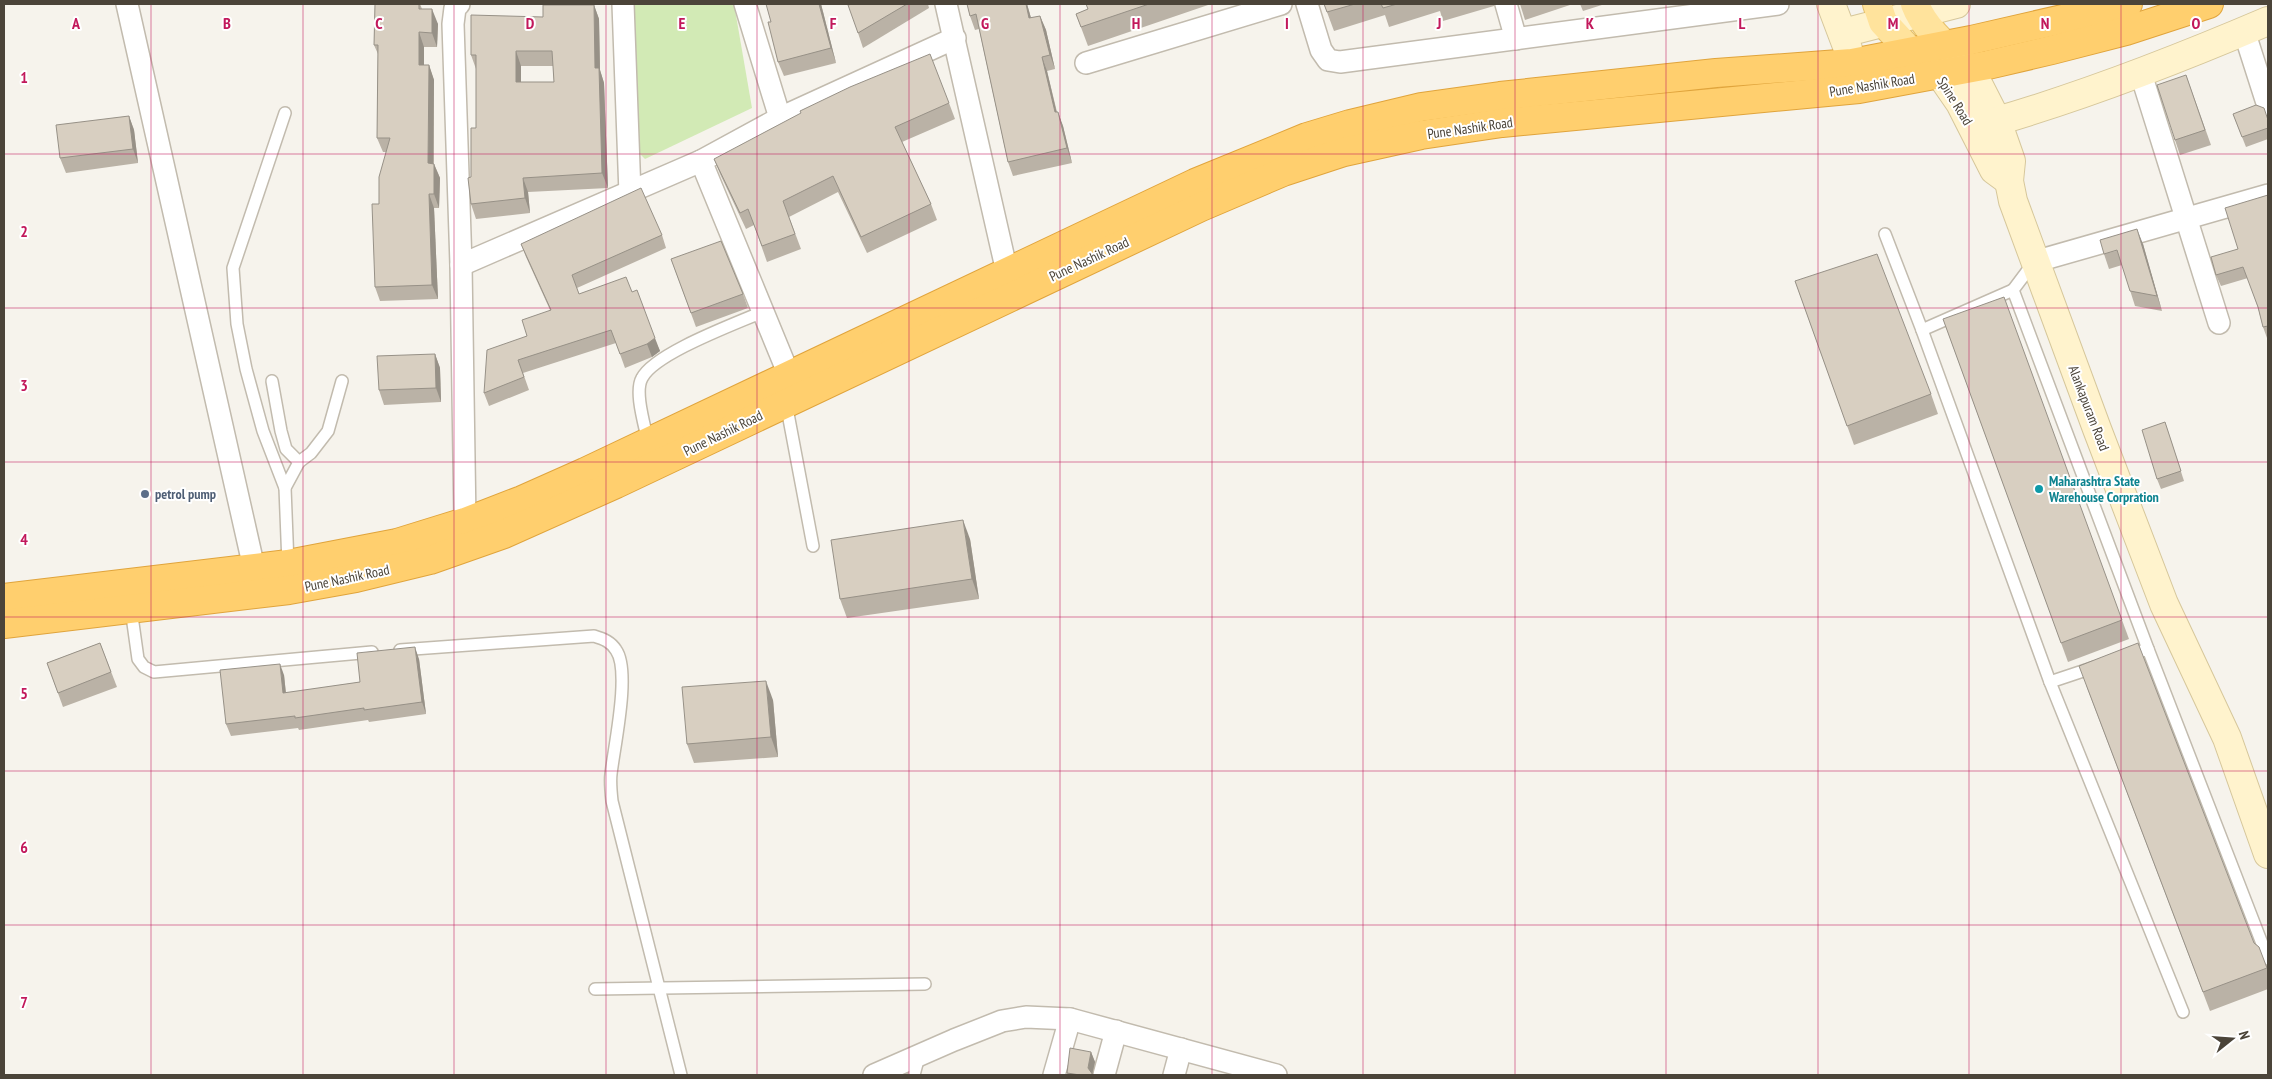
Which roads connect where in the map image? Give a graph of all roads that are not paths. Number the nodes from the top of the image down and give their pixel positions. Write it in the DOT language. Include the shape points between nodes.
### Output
graph roads {
  1 [pos="127,4"];
  2 [pos="458,4"];
  3 [pos="623,4"];
  4 [pos="745,4"];
  5 [pos="946,4"];
  6 [pos="1282,4"];
  7 [pos="1307,4"];
  8 [pos="1506,4"];
  9 [pos="1778,4"];
  10 [pos="1831,4"];
  11 [pos="1956,4"];
  12 [pos="2128,4"];
  13 [pos="2209,4"];
  14 [pos="1712,8"];
  15 [pos="1917,9"];
  16 [pos="1642,13"];
  17 [pos="1880,13"];
  18 [pos="2256,26"];
  19 [pos="1843,33"];
  20 [pos="955,38"];
  21 [pos="1516,39"];
  22 [pos="1943,44"];
  23 [pos="1910,51"];
  24 [pos="1086,63"];
  25 [pos="1852,63"];
  26 [pos="1970,68"];
  27 [pos="1940,74"];
  28 [pos="2141,74"];
  29 [pos="1859,89"];
  30 [pos="2268,106"];
  31 [pos="285,113"];
  32 [pos="780,118"];
  33 [pos="1997,121"];
  34 [pos="701,161"];
  35 [pos="2009,181"];
  36 [pos="630,194"];
  37 [pos="2268,195"];
  38 [pos="2187,219"];
  39 [pos="1885,234"];
  40 [pos="2034,262"];
  41 [pos="461,265"];
  42 [pos="1007,272"];
  43 [pos="2013,290"];
  44 [pos="762,312"];
  45 [pos="2220,323"];
  46 [pos="1922,330"];
  47 [pos="789,376"];
  48 [pos="272,381"];
  49 [pos="342,381"];
  50 [pos="786,403"];
  51 [pos="648,442"];
  52 [pos="299,462"];
  53 [pos="285,488"];
  54 [pos="465,522"];
  55 [pos="813,546"];
  56 [pos="288,564"];
  57 [pos="254,568"];
  58 [pos="4,598"];
  59 [pos="131,609"];
  60 [pos="4,624"];
  61 [pos="2148,648"];
  62 [pos="2050,682"];
  63 [pos="2268,854"];
  64 [pos="2268,959"];
  65 [pos="925,984"];
  66 [pos="658,988"];
  67 [pos="595,989"];
  68 [pos="2183,1012"];
  69 [pos="1070,1019"];
  70 [pos="1116,1031"];
  71 [pos="1181,1049"];
  72 [pos="916,1066"];
  73 [pos="1270,1074"];
  74 [pos="681,1075"];
  75 [pos="874,1075"];
  76 [pos="1054,1075"];
  77 [pos="1104,1075"];
  78 [pos="1174,1075"];
  1 -- 57 [label="street"];
  2 -- 41 [label="street" via="453,24"];
  3 -- 36 [label="street"];
  4 -- 32 [label="street"];
  5 -- 20 [label="street"];
  6 -- 24 [label="street"];
  7 -- 21 [label="street" via="1321,50 1328,60 1340,62"];
  8 -- 21 [label="street"];
  9 -- 14 [label="street"];
  10 -- 19 [label="street"];
  11 -- 15 [label="street"];
  12 -- 22 [label="highway, Pune Nashik Road"];
  13 -- 26 [label="highway, Pune Nashik Road" via="2126,31"];
  14 -- 16 [label="street"];
  15 -- 17 [label="street"];
  15 -- 22 [label="main road, Spine Road"];
  16 -- 21 [label="street"];
  17 -- 19 [label="street"];
  17 -- 23 [label="main road, Spine Road"];
  18 -- 28 [label="street"];
  18 -- 30 [label="street"];
  19 -- 25 [label="street"];
  20 -- 32 [label="street"];
  20 -- 42 [label="street"];
  22 -- 23 [label="highway, Pune Nashik Road"];
  22 -- 26 [label="main road, Spine Road"];
  23 -- 25 [label="highway, Pune Nashik Road"];
  23 -- 27 [label="main road, Spine Road"];
  25 -- 29 [label="street"];
  25 -- 42 [label="highway, Pune Nashik Road" via="1716,73 1500,96 1421,107 1350,124 1254,157"];
  26 -- 27 [label="highway, Pune Nashik Road"];
  26 -- 33 [label="street, Alankapuram Road"];
  27 -- 29 [label="highway, Pune Nashik Road"];
  27 -- 35 [label="street, Spine Road" via="1960,103 1994,170"];
  28 -- 33 [label="street"];
  28 -- 38 [label="street"];
  29 -- 50 [label="highway, Pune Nashik Road" via="1502,123 1421,135 1344,152 1282,172 1216,200"];
  31 -- 53 [label="lane" via="233,268 237,324 246,369 263,431"];
  32 -- 34 [label="street"];
  33 -- 35 [label="street, Alankapuram Road" via="2011,161"];
  34 -- 36 [label="street"];
  34 -- 44 [label="street"];
  35 -- 40 [label="street, Alankapuram Road"];
  36 -- 41 [label="street"];
  37 -- 38 [label="street"];
  38 -- 40 [label="street"];
  38 -- 45 [label="street"];
  39 -- 46 [label="lane"];
  40 -- 43 [label="lane"];
  40 -- 63 [label="street, Alankapuram Road" via="2164,604 2227,738"];
  41 -- 54 [label="street"];
  42 -- 47 [label="highway, Pune Nashik Road"];
  43 -- 46 [label="lane"];
  43 -- 61 [label="lane"];
  44 -- 47 [label="street"];
  44 -- 51 [label="lane" via="689,344 662,359 642,378 639,396"];
  46 -- 62 [label="lane"];
  47 -- 51 [label="highway, Pune Nashik Road"];
  48 -- 52 [label="lane" via="286,448"];
  49 -- 52 [label="lane" via="328,432"];
  50 -- 55 [label="lane"];
  50 -- 59 [label="highway, Pune Nashik Road" via="562,509 430,560 289,590"];
  51 -- 54 [label="highway, Pune Nashik Road" via="522,500"];
  52 -- 53 [label="lane"];
  53 -- 56 [label="lane"];
  54 -- 56 [label="highway, Pune Nashik Road" via="397,542"];
  56 -- 57 [label="highway, Pune Nashik Road"];
  57 -- 58 [label="highway, Pune Nashik Road"];
  59 -- 60 [label="highway, Pune Nashik Road"];
  59 -- 66 [label="lane" via="138,660 154,672 594,636 607,640 618,652 622,670 611,776 612,801"];
  61 -- 62 [label="lane"];
  61 -- 64 [label="lane"];
  62 -- 68 [label="lane"];
  65 -- 66 [label="lane"];
  66 -- 67 [label="lane"];
  66 -- 74 [label="lane"];
  69 -- 70 [label="street"];
  69 -- 72 [label="street" via="1026,1017 1002,1021"];
  69 -- 76 [label="street"];
  70 -- 71 [label="street"];
  70 -- 77 [label="street"];
  71 -- 73 [label="street"];
  71 -- 78 [label="street"];
  72 -- 75 [label="street"];
}
